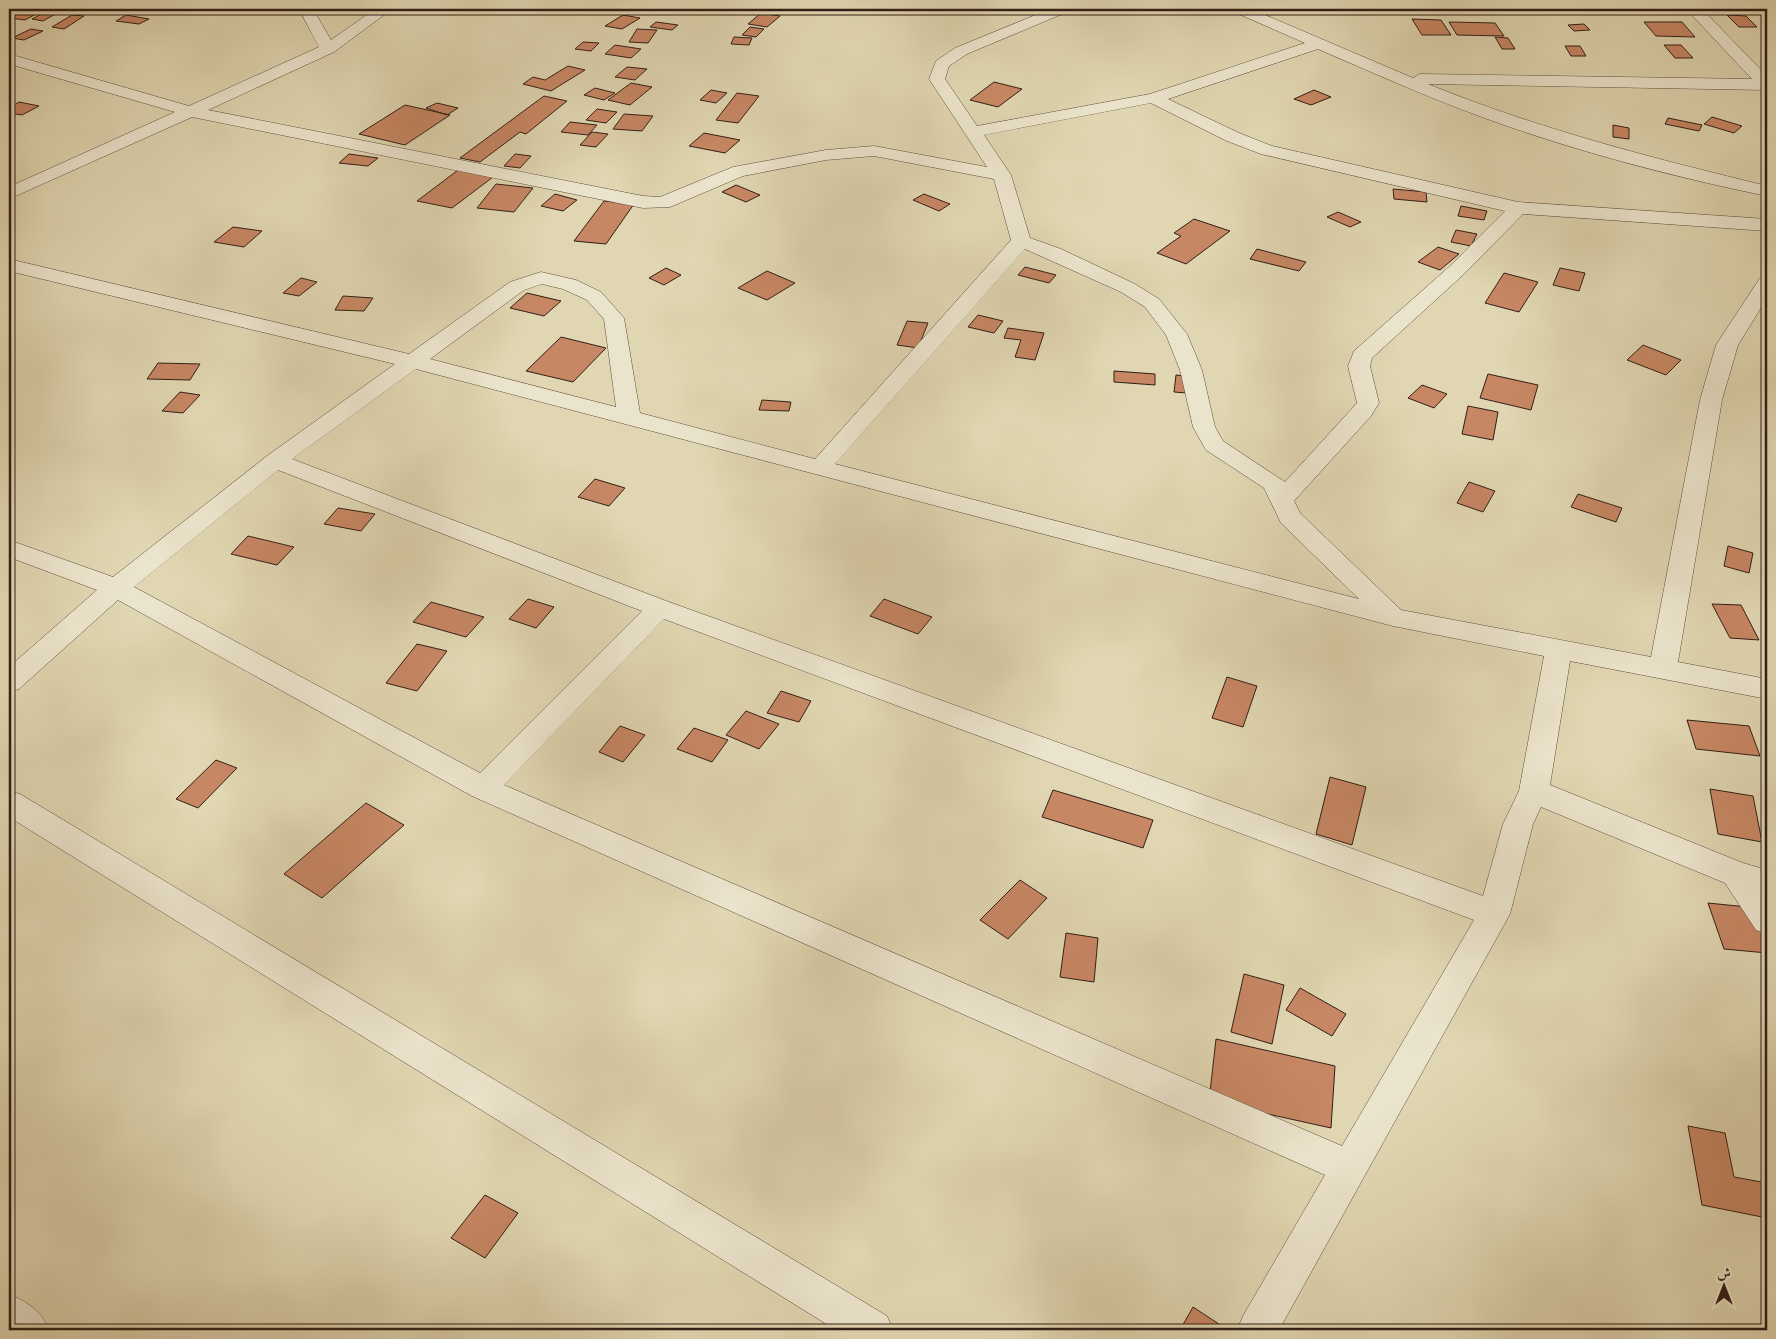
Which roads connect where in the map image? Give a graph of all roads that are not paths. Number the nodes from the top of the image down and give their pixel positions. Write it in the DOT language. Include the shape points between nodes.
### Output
graph roads {
  1 [pos="306,9"];
  2 [pos="384,9"];
  3 [pos="1062,9"];
  4 [pos="1239,9"];
  5 [pos="1694,9"];
  6 [pos="1319,44"];
  7 [pos="328,49"];
  8 [pos="9,59"];
  9 [pos="29,65"];
  10 [pos="9,73"];
  11 [pos="1399,78"];
  12 [pos="1767,85"];
  13 [pos="1154,98"];
  14 [pos="194,112"];
  15 [pos="973,132"];
  16 [pos="1002,175"];
  17 [pos="1767,191"];
  18 [pos="9,194"];
  19 [pos="1518,208"];
  20 [pos="1767,225"];
  21 [pos="1021,241"];
  22 [pos="9,265"];
  23 [pos="1767,283"];
  24 [pos="415,362"];
  25 [pos="629,418"];
  26 [pos="275,462"];
  27 [pos="820,467"];
  28 [pos="1283,498"];
  29 [pos="9,548"];
  30 [pos="116,588"];
  31 [pos="660,608"];
  32 [pos="1393,617"];
  33 [pos="1558,651"];
  34 [pos="1663,668"];
  35 [pos="9,682"];
  36 [pos="1767,689"];
  37 [pos="483,788"];
  38 [pos="1534,791"];
  39 [pos="9,802"];
  40 [pos="1736,874"];
  41 [pos="1767,883"];
  42 [pos="1494,914"];
  43 [pos="1767,921"];
  44 [pos="1350,1168"];
  45 [pos="9,1314"];
  46 [pos="29,1330"];
  47 [pos="873,1330"];
  48 [pos="1257,1330"];
  1 -- 7 [label="street"];
  2 -- 7 [label="street"];
  3 -- 15 [label="street" via="961,51 942,64 937,79"];
  4 -- 6 [label="street"];
  5 -- 12 [label="street"];
  6 -- 11 [label="street"];
  6 -- 13 [label="street"];
  7 -- 14 [label="street"];
  8 -- 9 [label="street"];
  9 -- 10 [label="street"];
  9 -- 14 [label="street"];
  11 -- 12 [label="street"];
  11 -- 17 [label="street" via="1547,133 1621,156"];
  13 -- 15 [label="street"];
  13 -- 19 [label="street" via="1267,150"];
  14 -- 16 [label="street" via="650,202 664,203 739,171 826,155 874,151"];
  14 -- 18 [label="street"];
  15 -- 16 [label="street"];
  16 -- 21 [label="street"];
  19 -- 20 [label="street"];
  19 -- 28 [label="street" via="1456,271 1362,356 1359,366 1368,402 1363,411"];
  21 -- 27 [label="street"];
  21 -- 28 [label="street" via="1128,288 1152,303 1176,334 1191,370 1204,427 1214,445 1274,484"];
  22 -- 24 [label="street"];
  23 -- 34 [label="street" via="1727,345 1711,400"];
  24 -- 25 [label="street"];
  24 -- 25 [label="street" via="517,286 541,278 569,284 594,296 614,318"];
  24 -- 26 [label="street"];
  25 -- 27 [label="street"];
  26 -- 30 [label="street"];
  26 -- 31 [label="street"];
  27 -- 32 [label="street"];
  28 -- 32 [label="street" via="1290,517"];
  29 -- 30 [label="street"];
  30 -- 35 [label="street"];
  30 -- 37 [label="street"];
  31 -- 37 [label="street"];
  31 -- 42 [label="street"];
  32 -- 33 [label="street"];
  33 -- 34 [label="street"];
  33 -- 38 [label="street"];
  34 -- 36 [label="street"];
  37 -- 44 [label="street"];
  38 -- 40 [label="street"];
  38 -- 42 [label="street" via="1518,824"];
  39 -- 47 [label="street"];
  40 -- 41 [label="street"];
  40 -- 43 [label="street"];
  42 -- 44 [label="street"];
  44 -- 48 [label="street"];
  45 -- 46 [label="street"];
}
